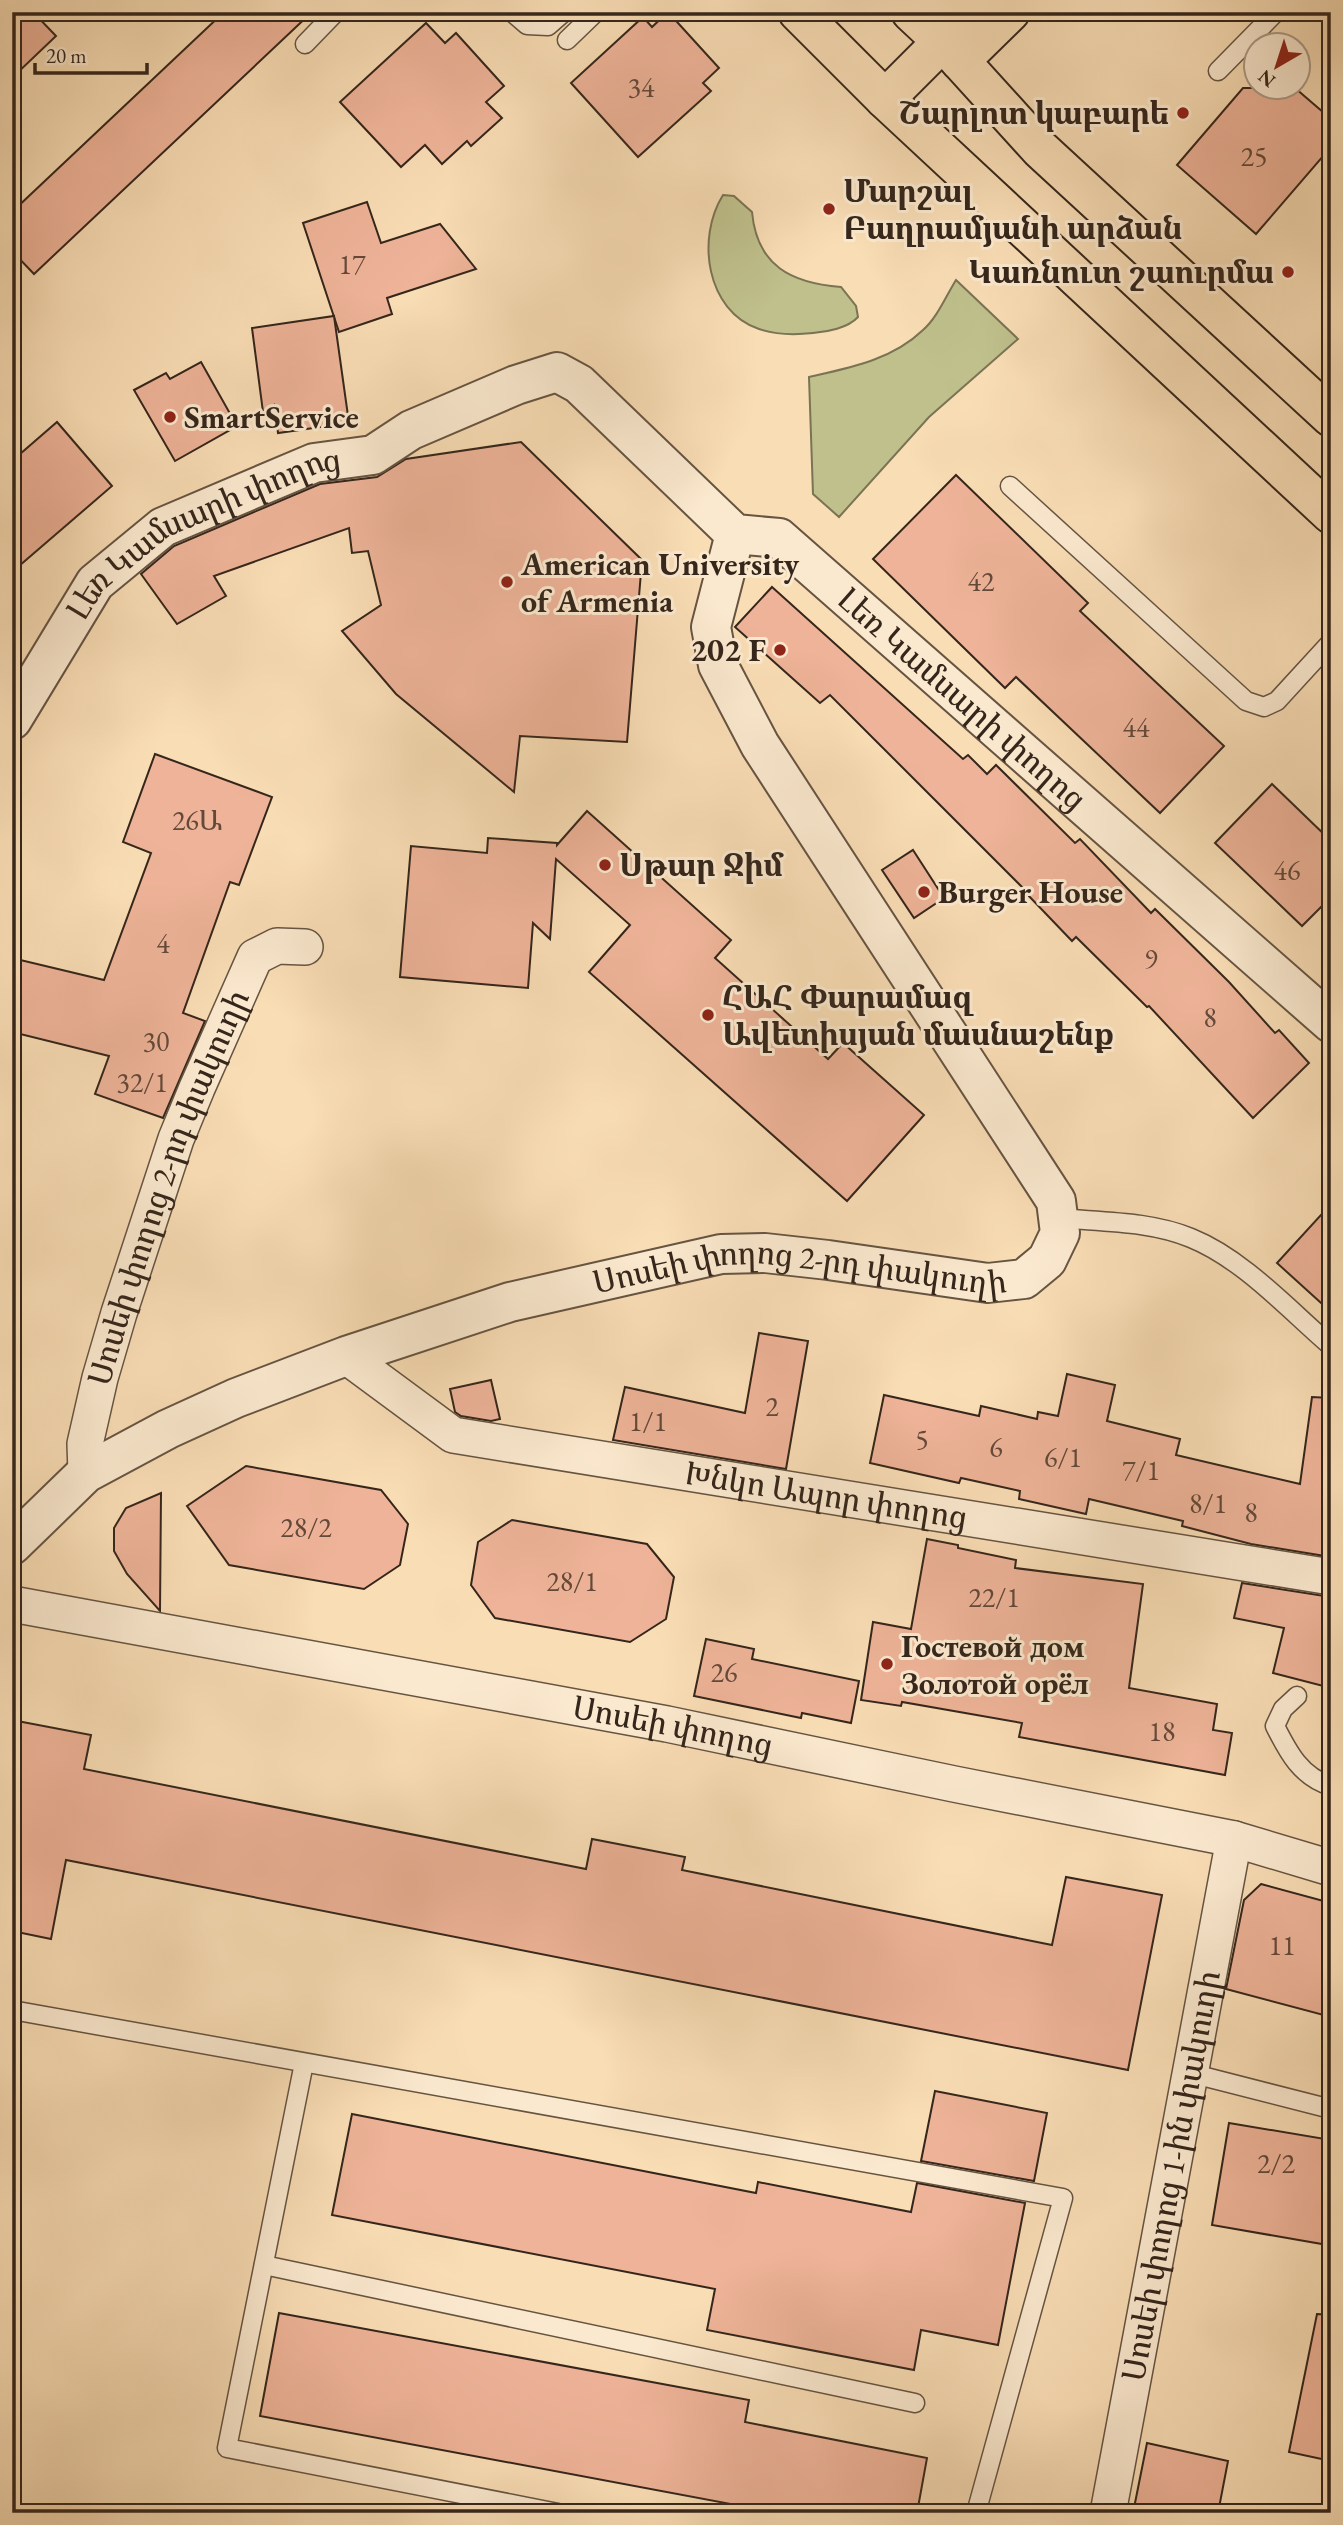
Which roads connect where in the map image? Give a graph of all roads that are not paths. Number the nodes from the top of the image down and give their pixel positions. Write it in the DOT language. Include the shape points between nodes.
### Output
graph roads {
  1 [pos="336,12"];
  2 [pos="512,12"];
  3 [pos="564,12"];
  4 [pos="596,12"];
  5 [pos="798,12"];
  6 [pos="911,12"];
  7 [pos="972,12"];
  8 [pos="1010,12"];
  9 [pos="1276,12"];
  10 [pos="567,40"];
  11 [pos="305,44"];
  12 [pos="951,51"];
  13 [pos="1218,71"];
  14 [pos="885,99"];
  15 [pos="1331,417"];
  16 [pos="1010,486"];
  17 [pos="1331,514"];
  18 [pos="735,534"];
  19 [pos="1331,642"];
  20 [pos="12,720"];
  21 [pos="305,947"];
  22 [pos="1331,1023"];
  23 [pos="1058,1218"];
  24 [pos="1331,1346"];
  25 [pos="346,1356"];
  26 [pos="86,1473"];
  27 [pos="12,1545"];
  28 [pos="1331,1577"];
  29 [pos="12,1604"];
  30 [pos="1297,1696"];
  31 [pos="1331,1786"];
  32 [pos="1234,1839"];
  33 [pos="1331,1868"];
  34 [pos="12,2010"];
  35 [pos="304,2063"];
  36 [pos="1190,2073"];
  37 [pos="1331,2109"];
  38 [pos="264,2265"];
  39 [pos="915,2403"];
  40 [pos="558,2513"];
  41 [pos="976,2513"];
  42 [pos="1108,2513"];
  1 -- 11 [label="lane"];
  2 -- 3 [label="lane" via="527,25 548,26"];
  4 -- 10 [label="lane"];
  5 -- 14 [label="main road"];
  6 -- 12 [label="main road"];
  7 -- 12 [label="main road"];
  8 -- 12 [label="main road"];
  9 -- 13 [label="lane"];
  12 -- 14 [label="main road"];
  12 -- 15 [label="main road" via="1040,149"];
  14 -- 17 [label="main road"];
  16 -- 19 [label="lane" via="1246,701 1264,707 1277,702"];
  18 -- 20 [label="street, Լեռ Կամսարի փողոց" via="579,384 556,372 411,430 373,455 314,463 163,527 95,583"];
  18 -- 22 [label="street, Լեռ Կամսարի փողոց" via="779,538"];
  18 -- 23 [label="street" via="710,626 718,665 760,745 1056,1200"];
  21 -- 26 [label="street, Սոսեի փողոց 2-րդ փակուղի" via="277,946 255,957 197,1088 176,1139 100,1378 85,1444"];
  23 -- 24 [label="lane" via="1152,1227 1190,1237 1228,1256"];
  23 -- 25 [label="street, Սոսեի փողոց 2-րդ փակուղի" via="1060,1233 1046,1260 1024,1279 988,1283 765,1253 721,1254 510,1301"];
  25 -- 26 [label="street, Սոսեի փողոց 2-րդ փակուղի" via="236,1398"];
  25 -- 28 [label="street, Խնկո Ապոր փողոց" via="453,1435"];
  26 -- 27 [label="street, Սոսեի փողոց 2-րդ փակուղի"];
  29 -- 32 [label="street, Սոսեի փողոց" via="667,1724"];
  30 -- 31 [label="lane" via="1283,1709 1275,1726 1302,1770"];
  32 -- 33 [label="street, Սոսեի փողոց"];
  32 -- 36 [label="street, Սոսեի փողոց 1-ին փակուղի"];
  34 -- 35 [label="lane"];
  35 -- 38 [label="lane"];
  35 -- 41 [label="lane" via="1063,2197"];
  36 -- 37 [label="lane"];
  36 -- 42 [label="street, Սոսեի փողոց 1-ին փակուղի"];
  38 -- 39 [label="lane"];
  38 -- 40 [label="lane" via="227,2448"];
}
